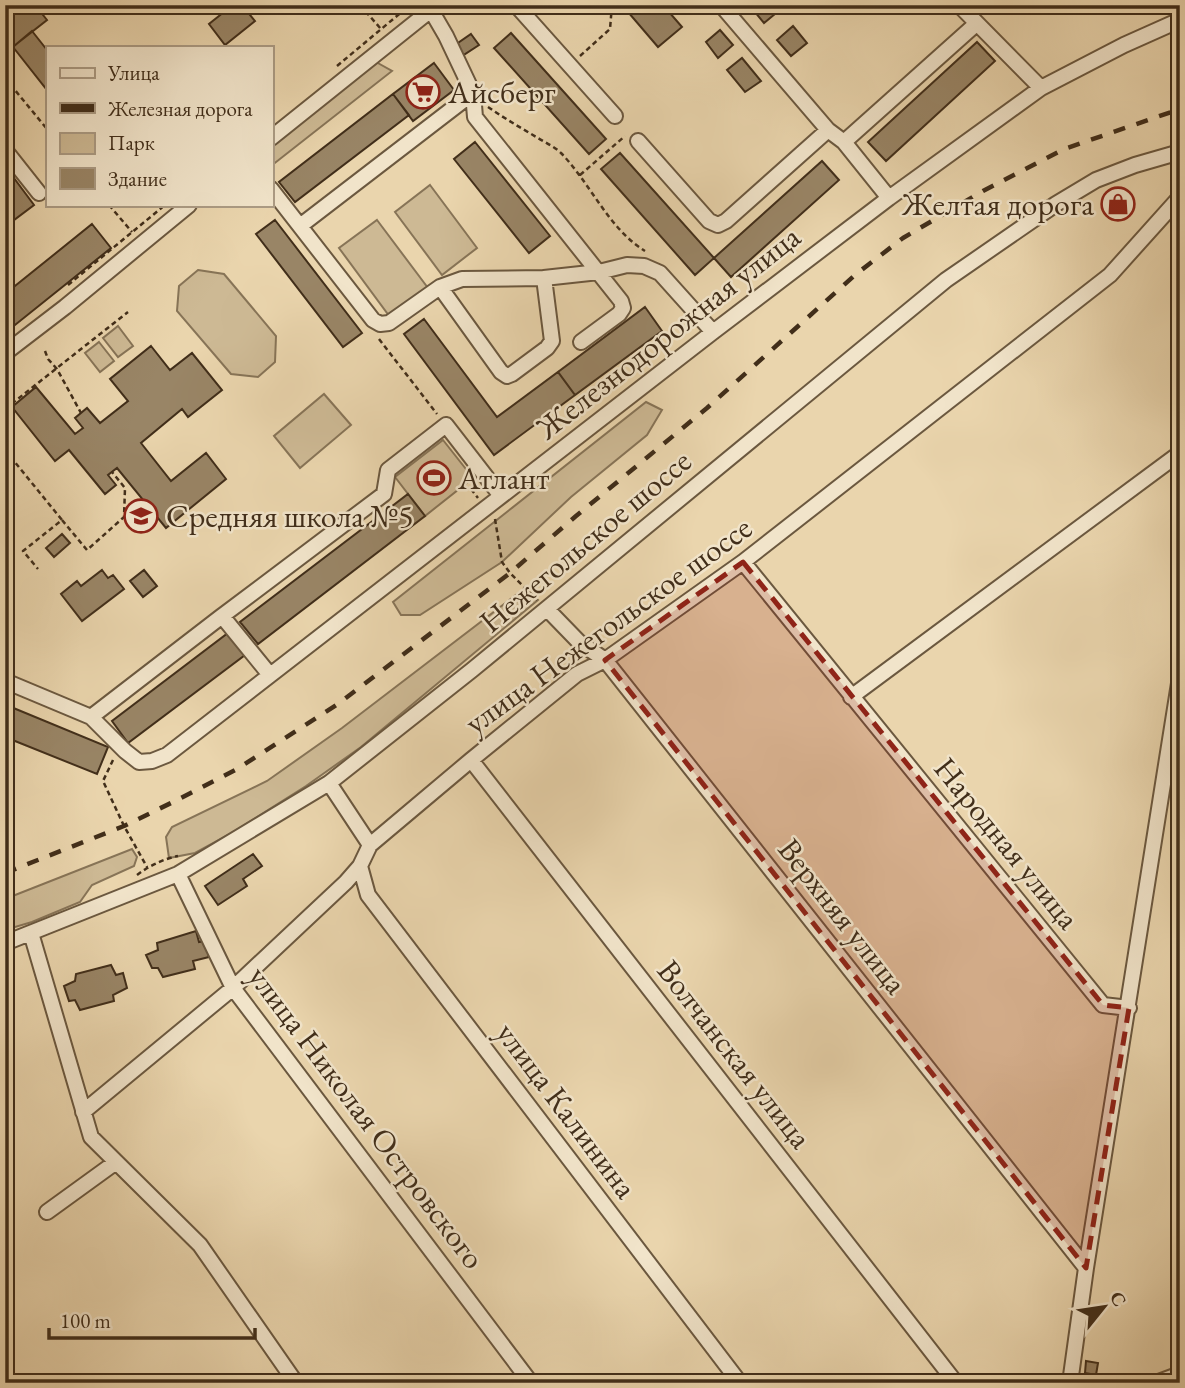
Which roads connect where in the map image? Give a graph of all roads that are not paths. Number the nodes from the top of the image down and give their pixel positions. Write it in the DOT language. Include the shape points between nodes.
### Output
graph roads {
  1 [pos="516,5"];
  2 [pos="721,5"];
  3 [pos="959,5"];
  4 [pos="432,7"];
  5 [pos="1180,20"];
  6 [pos="976,24"];
  7 [pos="1041,88"];
  8 [pos="472,93"];
  9 [pos="615,116"];
  10 [pos="828,130"];
  11 [pos="273,136"];
  12 [pos="638,141"];
  13 [pos="844,142"];
  14 [pos="5,150"];
  15 [pos="1180,152"];
  16 [pos="273,191"];
  17 [pos="39,193"];
  18 [pos="1180,197"];
  19 [pos="889,198"];
  20 [pos="187,206"];
  21 [pos="300,226"];
  22 [pos="599,272"];
  23 [pos="544,278"];
  24 [pos="440,287"];
  25 [pos="713,332"];
  26 [pos="581,342"];
  27 [pos="5,353"];
  28 [pos="1180,453"];
  29 [pos="501,496"];
  30 [pos="743,562"];
  31 [pos="547,609"];
  32 [pos="222,615"];
  33 [pos="605,660"];
  34 [pos="270,675"];
  35 [pos="1180,677"];
  36 [pos="5,681"];
  37 [pos="851,697"];
  38 [pos="91,717"];
  39 [pos="471,760"];
  40 [pos="329,783"];
  41 [pos="370,845"];
  42 [pos="360,866"];
  43 [pos="178,874"];
  44 [pos="31,933"];
  45 [pos="5,943"];
  46 [pos="233,988"];
  47 [pos="1129,1008"];
  48 [pos="83,1112"];
  49 [pos="116,1162"];
  50 [pos="47,1212"];
  51 [pos="1086,1268"];
  52 [pos="1180,1374"];
  53 [pos="296,1383"];
  54 [pos="531,1383"];
  55 [pos="740,1383"];
  56 [pos="956,1383"];
  57 [pos="1070,1383"];
  58 [pos="1156,1383"];
  1 -- 9 [label="street"];
  2 -- 10 [label="street"];
  3 -- 6 [label="street"];
  4 -- 8 [label="street"];
  4 -- 11 [label="street"];
  5 -- 7 [label="street, Железнодорожная улица"];
  6 -- 7 [label="street"];
  6 -- 13 [label="street"];
  7 -- 19 [label="street, Железнодорожная улица"];
  8 -- 21 [label="street"];
  8 -- 22 [label="street" via="475,117"];
  10 -- 12 [label="street, Железнодорожная улица" via="718,225 709,221"];
  10 -- 13 [label="street"];
  13 -- 19 [label="street"];
  14 -- 17 [label="street"];
  15 -- 31 [label="street, Нежегольское шоссе" via="1096,180 946,281"];
  16 -- 21 [label="street"];
  18 -- 30 [label="street, улица Нежегольское шоссе" via="1110,275"];
  19 -- 25 [label="street, Железнодорожная улица"];
  20 -- 27 [label="street" via="136,237 65,307"];
  21 -- 24 [label="street" via="380,324 389,323"];
  22 -- 23 [label="street"];
  22 -- 25 [label="street" via="626,265 644,266 660,274"];
  22 -- 26 [label="street" via="622,308"];
  23 -- 24 [label="street" via="462,279"];
  23 -- 24 [label="street" via="552,341 507,376"];
  25 -- 29 [label="street, Железнодорожная улица"];
  28 -- 37 [label="street"];
  29 -- 32 [label="street" via="446,425 388,470 384,494"];
  29 -- 34 [label="street, Железнодорожная улица"];
  30 -- 33 [label="street, улица Нежегольское шоссе"];
  30 -- 37 [label="street, Народная улица"];
  31 -- 33 [label="street, Верхняя улица" via="579,642"];
  31 -- 40 [label="street, Нежегольское шоссе"];
  32 -- 34 [label="street"];
  32 -- 38 [label="street"];
  33 -- 39 [label="street, улица Нежегольское шоссе" via="577,674"];
  33 -- 51 [label="street, Верхняя улица"];
  34 -- 38 [label="street, Железнодорожная улица" via="167,755 152,761 139,762"];
  35 -- 47 [label="street"];
  36 -- 38 [label="street"];
  37 -- 47 [label="street, Народная улица" via="1103,1004"];
  39 -- 41 [label="street, улица Нежегольское шоссе"];
  39 -- 56 [label="street, Волчанская улица"];
  40 -- 41 [label="street"];
  40 -- 43 [label="street, Нежегольское шоссе"];
  41 -- 42 [label="street, улица Нежегольское шоссе"];
  42 -- 46 [label="street, улица Нежегольское шоссе"];
  42 -- 55 [label="street, улица Калинина" via="368,895"];
  43 -- 44 [label="street, Нежегольское шоссе"];
  43 -- 46 [label="street, улица Николая Островского"];
  44 -- 45 [label="street, Нежегольское шоссе"];
  44 -- 48 [label="street"];
  46 -- 48 [label="street, улица Нежегольское шоссе"];
  46 -- 54 [label="street, улица Николая Островского"];
  47 -- 51 [label="street"];
  48 -- 49 [label="street" via="91,1137"];
  49 -- 50 [label="street"];
  49 -- 53 [label="street" via="200,1245"];
  51 -- 57 [label="street"];
  52 -- 58 [label="street"];
}
